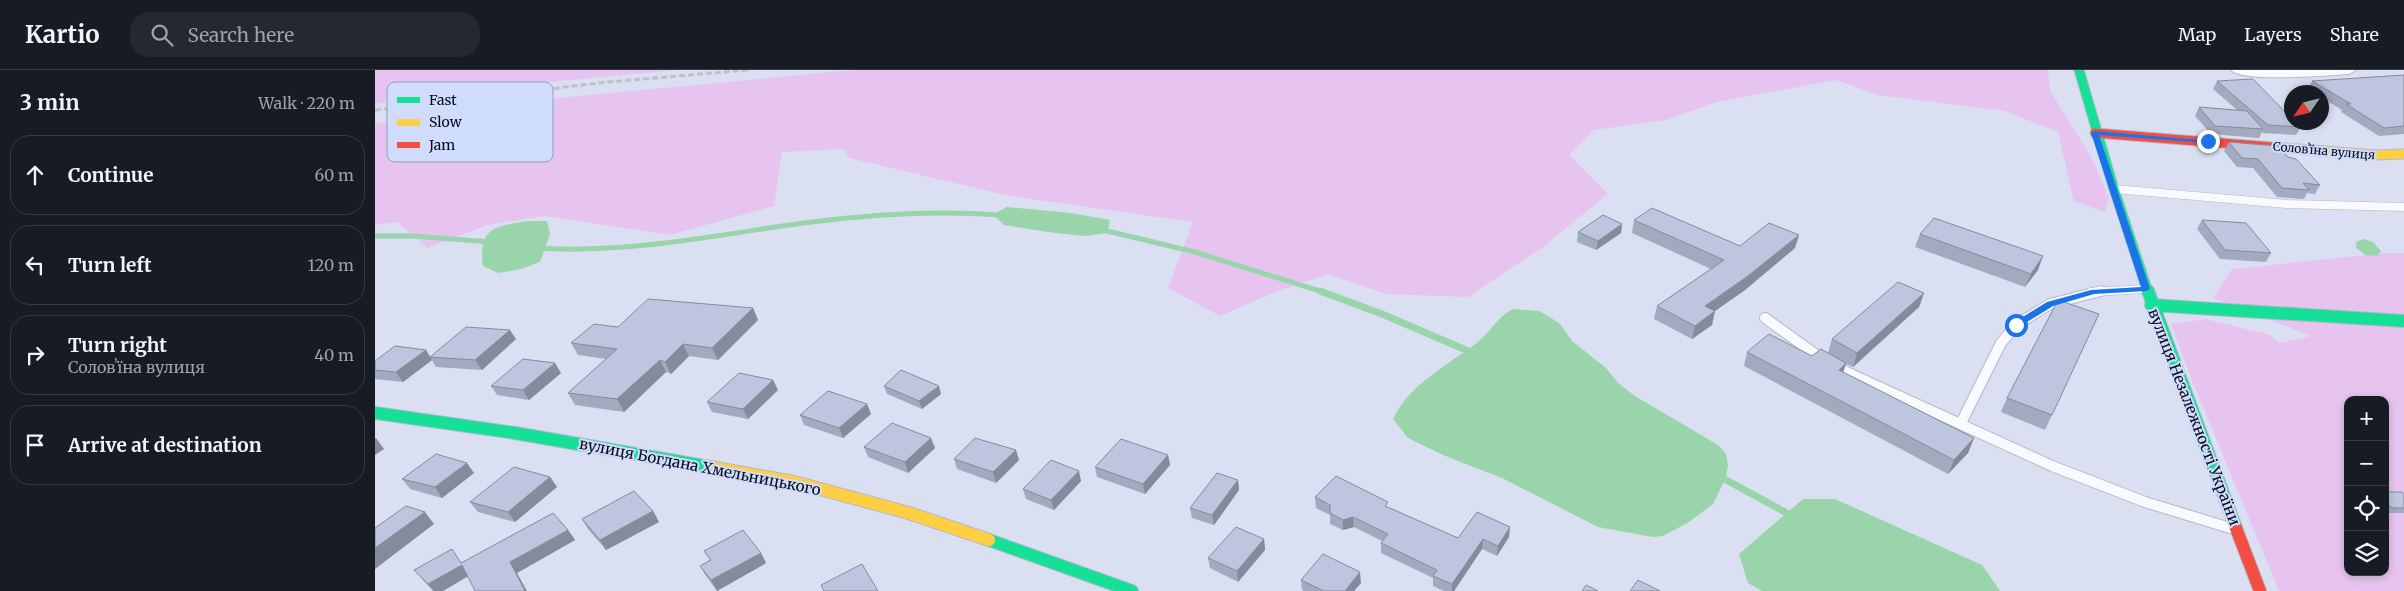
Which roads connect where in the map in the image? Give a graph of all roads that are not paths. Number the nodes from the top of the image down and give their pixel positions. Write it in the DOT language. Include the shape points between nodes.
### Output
graph roads {
  1 [pos="2079,70"];
  2 [pos="2237,70"];
  3 [pos="2349,70"];
  4 [pos="2095,133"];
  5 [pos="2404,154"];
  6 [pos="2113,189"];
  7 [pos="2404,207"];
  8 [pos="2146,289"];
  9 [pos="2151,305"];
  10 [pos="1765,318"];
  11 [pos="2404,321"];
  12 [pos="375,413"];
  13 [pos="1961,423"];
  14 [pos="2237,530"];
  15 [pos="1132,591"];
  16 [pos="2260,591"];
  1 -- 4 [label="street, вулиця Незалежності України"];
  2 -- 3 [label="street" via="2270,74"];
  4 -- 5 [label="street, Соловʼїна вулиця" via="2377,156"];
  4 -- 6 [label="street, вулиця Незалежності України"];
  6 -- 7 [label="lane" via="2287,204"];
  6 -- 8 [label="street, вулиця Незалежності України"];
  8 -- 9 [label="street, вулиця Незалежності України"];
  8 -- 13 [label="lane" via="2094,291 2050,304 2016,325 2001,343"];
  9 -- 11 [label="street"];
  9 -- 14 [label="street, вулиця Незалежності України"];
  10 -- 13 [label="lane" via="1842,370"];
  12 -- 15 [label="street, вулиця Богдана Хмельницького" via="794,482 909,513"];
  13 -- 14 [label="lane" via="2093,483"];
  14 -- 16 [label="street, вулиця Незалежності України"];
}
